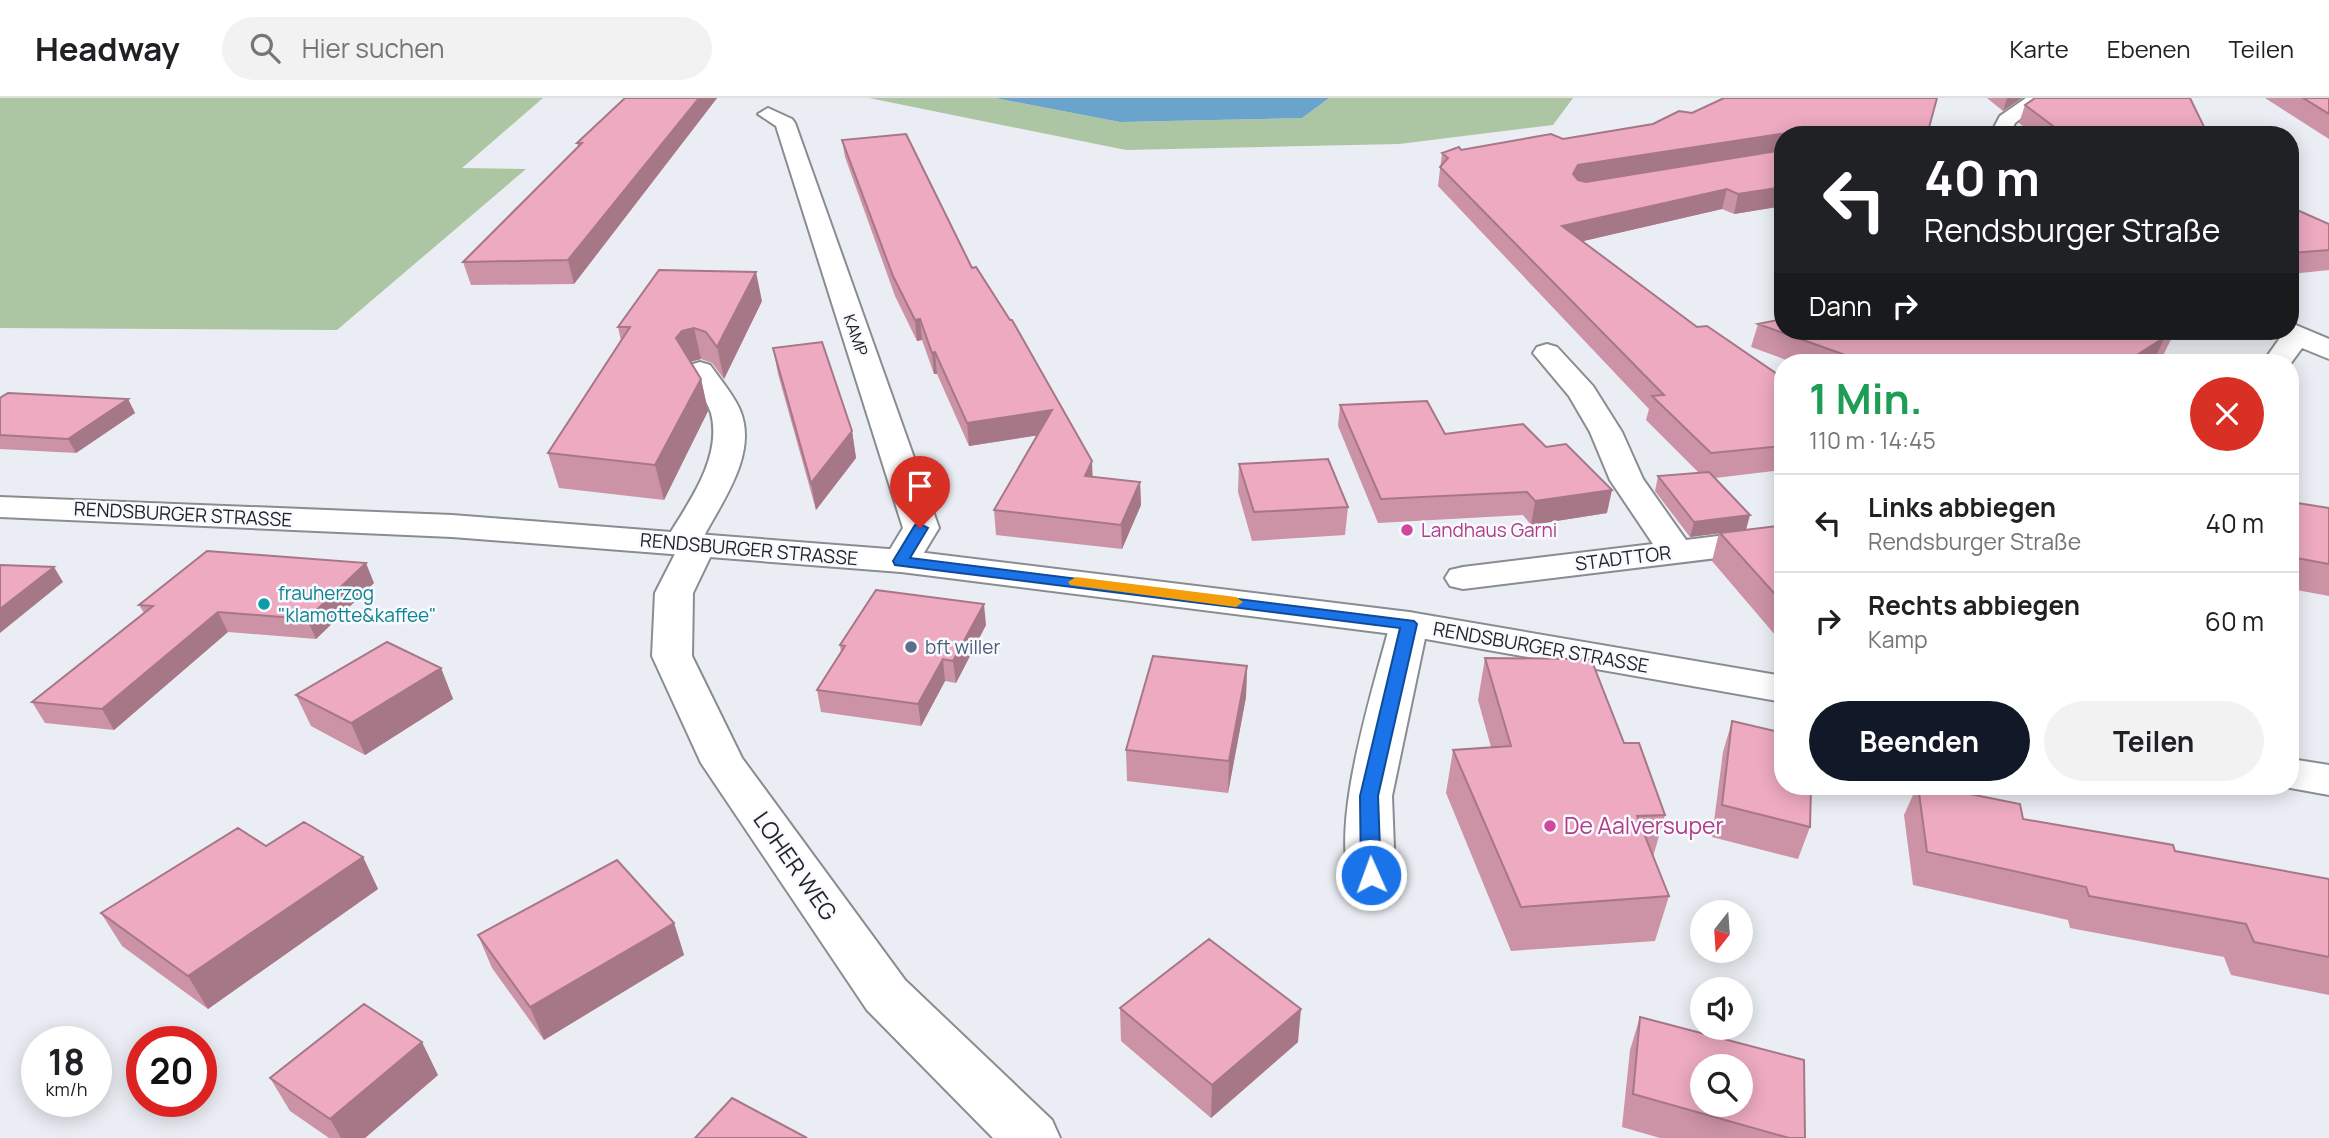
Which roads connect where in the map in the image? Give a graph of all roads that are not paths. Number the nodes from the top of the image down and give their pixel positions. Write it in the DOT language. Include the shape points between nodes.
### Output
graph roads {
  1 [pos="2039,98"];
  2 [pos="768,114"];
  3 [pos="2004,126"];
  4 [pos="2299,336"];
  5 [pos="2329,350"];
  6 [pos="1547,353"];
  7 [pos="700,371"];
  8 [pos="0,507"];
  9 [pos="1774,540"];
  10 [pos="690,544"];
  11 [pos="1676,551"];
  12 [pos="901,561"];
  13 [pos="1463,578"];
  14 [pos="1409,624"];
  15 [pos="1774,687"];
  16 [pos="2299,775"];
  17 [pos="2329,780"];
  18 [pos="1371,875"];
  19 [pos="1031,1138"];
  1 -- 3 [label="street"];
  2 -- 12 [label="street, KAMP" via="785,123 920,528"];
  4 -- 5 [label="street"];
  6 -- 11 [label="street" via="1582,392 1627,480"];
  7 -- 10 [label="street, LOHER WEG" via="725,411 729,454"];
  8 -- 10 [label="street, RENDSBURGER STRASSE" via="452,526"];
  9 -- 11 [label="street, STADTTOR"];
  10 -- 12 [label="street, RENDSBURGER STRASSE"];
  10 -- 19 [label="street, LOHER WEG" via="674,593 672,656 723,763 886,995"];
  11 -- 13 [label="street, STADTTOR"];
  12 -- 14 [label="street, RENDSBURGER STRASSE"];
  14 -- 15 [label="street, RENDSBURGER STRASSE"];
  14 -- 18 [label="street" via="1369,796"];
  16 -- 17 [label="street"];
}
